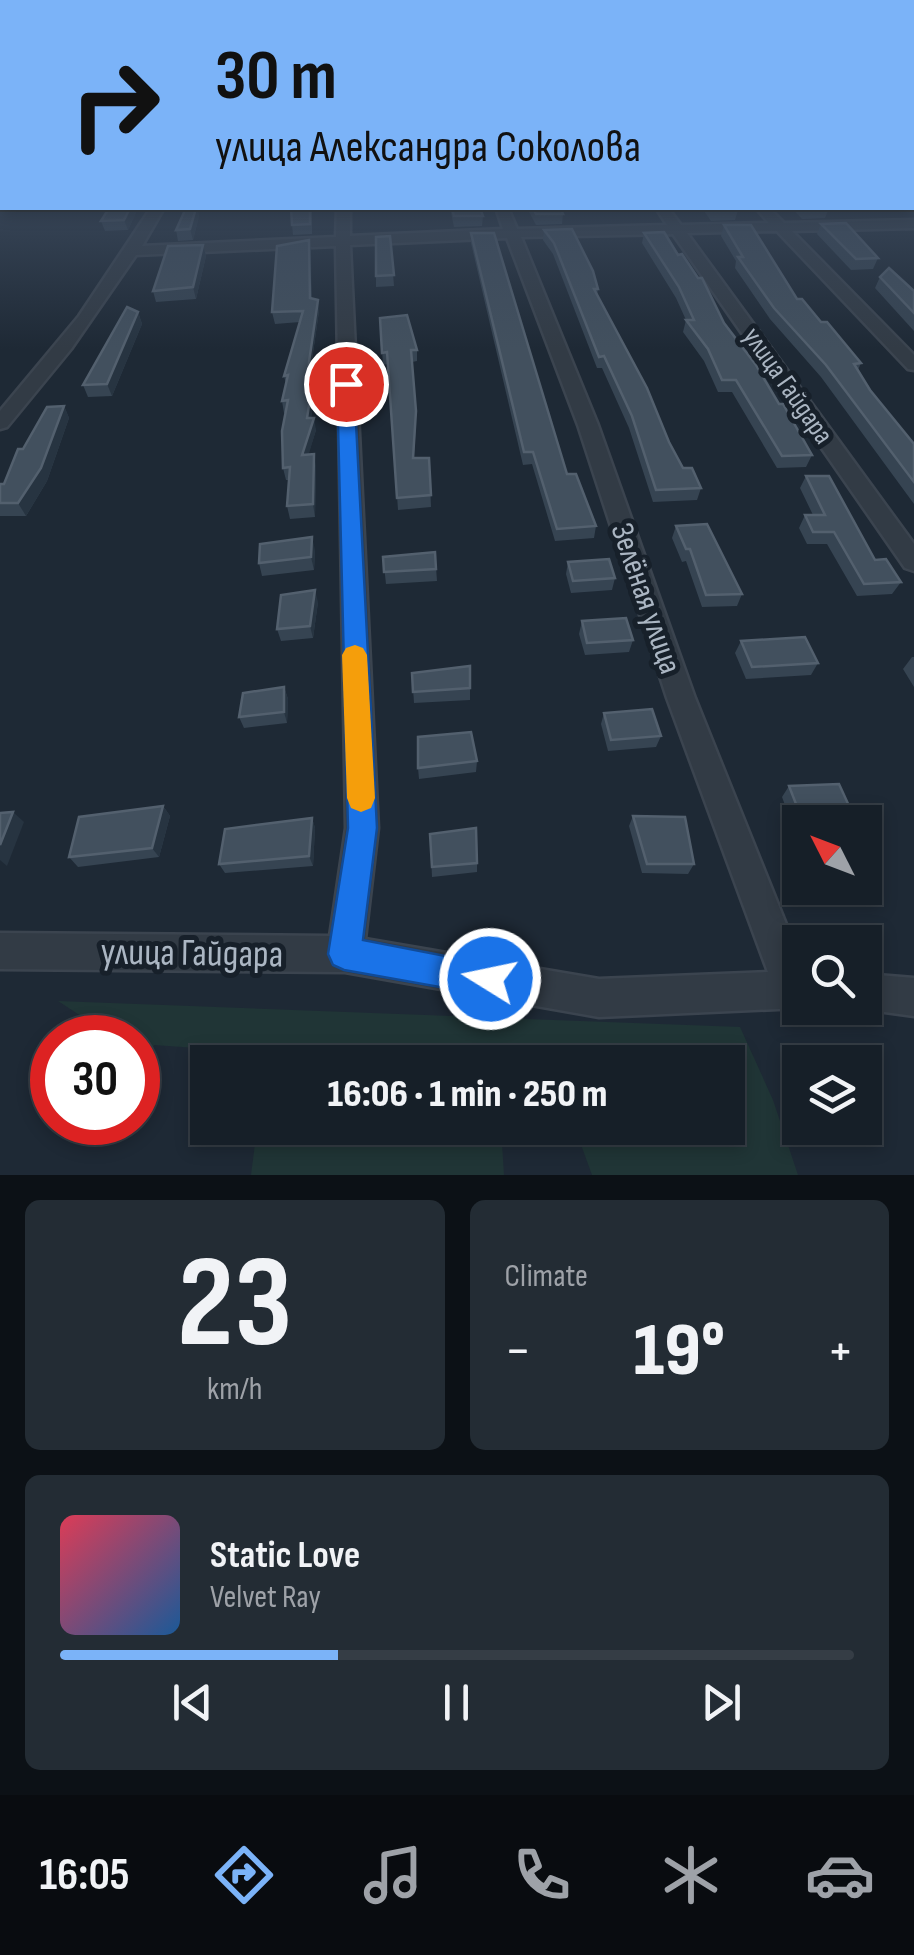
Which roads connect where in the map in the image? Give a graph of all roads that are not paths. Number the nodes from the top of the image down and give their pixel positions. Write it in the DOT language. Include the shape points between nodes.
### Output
graph roads {
  1 [pos="140,239"];
  2 [pos="376,239"];
  3 [pos="515,239"];
  4 [pos="686,239"];
  5 [pos="792,239"];
  6 [pos="343,240"];
  7 [pos="134,250"];
  8 [pos="914,365"];
  9 [pos="0,423"];
  10 [pos="914,562"];
  11 [pos="0,950"];
  12 [pos="782,950"];
  13 [pos="344,954"];
  14 [pos="782,989"];
  15 [pos="882,995"];
  16 [pos="914,997"];
  1 -- 7 [label="street"];
  2 -- 6 [label="street"];
  3 -- 12 [label="street, Зелёная улица" via="588,425 681,698"];
  4 -- 10 [label="street, улица Гайдара"];
  5 -- 8 [label="street"];
  6 -- 7 [label="street"];
  6 -- 13 [label="street" via="362,828"];
  7 -- 9 [label="street" via="65,348"];
  11 -- 13 [label="street, улица Гайдара"];
  13 -- 14 [label="street, улица Гайдара" via="599,998"];
  15 -- 16 [label="street"];
}
